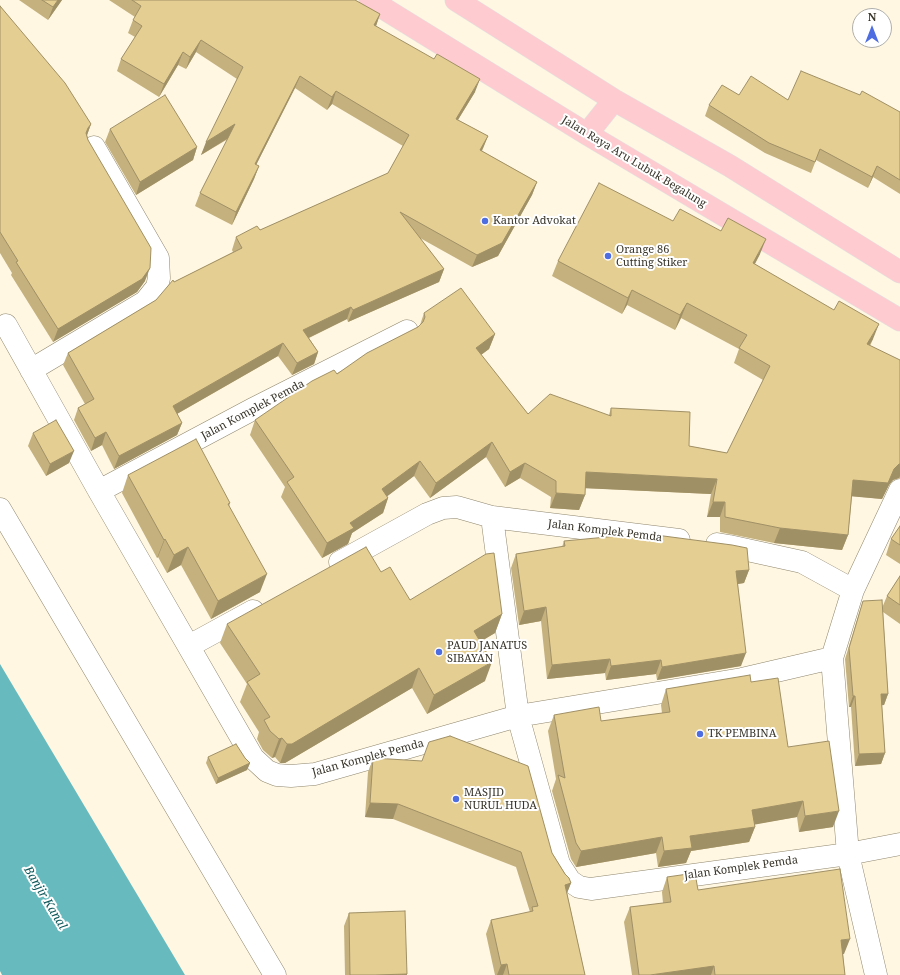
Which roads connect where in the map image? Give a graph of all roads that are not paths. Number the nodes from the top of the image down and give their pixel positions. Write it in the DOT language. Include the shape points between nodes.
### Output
graph roads {
  1 [pos="370,0"];
  2 [pos="456,0"];
  3 [pos="614,100"];
  4 [pos="587,134"];
  5 [pos="94,148"];
  6 [pos="900,272"];
  7 [pos="900,320"];
  8 [pos="6,325"];
  9 [pos="407,331"];
  10 [pos="31,370"];
  11 [pos="900,490"];
  12 [pos="99,491"];
  13 [pos="0,509"];
  14 [pos="492,517"];
  15 [pos="322,572"];
  16 [pos="853,590"];
  17 [pos="273,600"];
  18 [pos="189,646"];
  19 [pos="832,658"];
  20 [pos="518,716"];
  21 [pos="900,844"];
  22 [pos="848,854"];
  23 [pos="275,975"];
  24 [pos="876,975"];
  1 -- 4 [label="main road, Jalan Raya Aru Lubuk Begalung"];
  2 -- 3 [label="main road"];
  3 -- 4 [label="main road"];
  3 -- 6 [label="main road" via="730,166"];
  4 -- 7 [label="main road, Jalan Raya Aru Lubuk Begalung"];
  5 -- 10 [label="street" via="158,258 157,287 145,302"];
  8 -- 10 [label="street, Jalan Komplek Pemda"];
  9 -- 12 [label="street, Jalan Komplek Pemda"];
  10 -- 12 [label="street, Jalan Komplek Pemda"];
  11 -- 16 [label="street"];
  12 -- 18 [label="street, Jalan Komplek Pemda"];
  13 -- 23 [label="street"];
  14 -- 15 [label="street, Jalan Komplek Pemda" via="457,507 443,508 427,514"];
  14 -- 16 [label="street, Jalan Komplek Pemda" via="730,546 802,562"];
  14 -- 20 [label="street, Jalan Komplek Pemda"];
  16 -- 19 [label="street"];
  17 -- 18 [label="street"];
  18 -- 20 [label="street, Jalan Komplek Pemda" via="253,758 267,771 277,775 315,774"];
  19 -- 20 [label="street, Jalan Komplek Pemda" via="742,678"];
  19 -- 22 [label="street"];
  20 -- 22 [label="street, Jalan Komplek Pemda" via="559,864 570,880 579,887 591,889"];
  21 -- 22 [label="street, Jalan Komplek Pemda"];
  22 -- 24 [label="street"];
}
